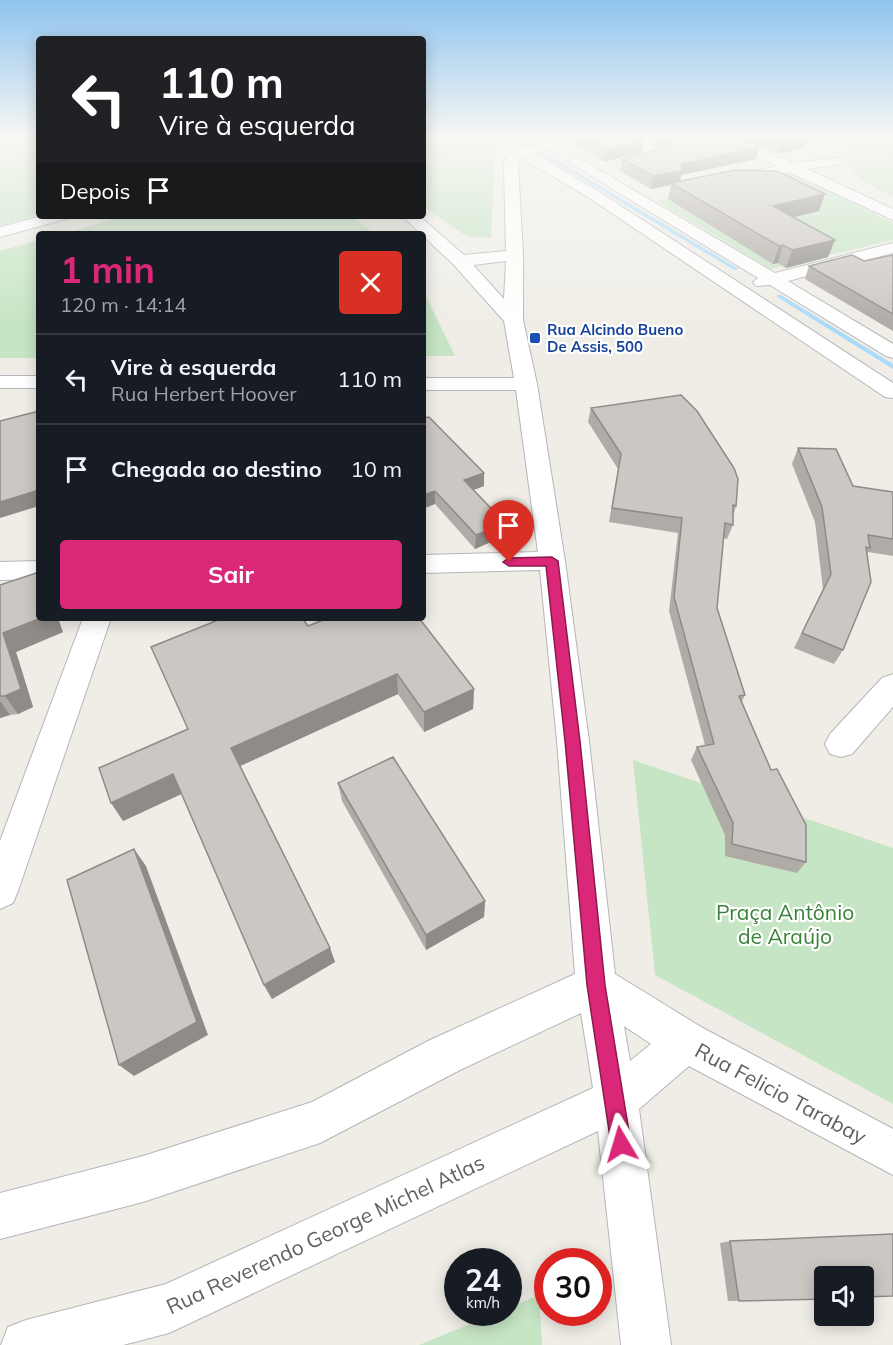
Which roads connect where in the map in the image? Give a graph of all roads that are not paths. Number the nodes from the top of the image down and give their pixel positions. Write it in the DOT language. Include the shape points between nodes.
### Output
graph roads {
  1 [pos="513,200"];
  2 [pos="602,200"];
  3 [pos="644,200"];
  4 [pos="866,201"];
  5 [pos="893,210"];
  6 [pos="893,215"];
  7 [pos="48,219"];
  8 [pos="413,219"];
  9 [pos="0,231"];
  10 [pos="893,248"];
  11 [pos="515,255"];
  12 [pos="460,261"];
  13 [pos="770,280"];
  14 [pos="738,288"];
  15 [pos="513,320"];
  16 [pos="893,352"];
  17 [pos="0,382"];
  18 [pos="36,382"];
  19 [pos="426,384"];
  20 [pos="526,384"];
  21 [pos="893,392"];
  22 [pos="552,561"];
  23 [pos="426,564"];
  24 [pos="36,570"];
  25 [pos="0,571"];
  26 [pos="96,621"];
  27 [pos="893,686"];
  28 [pos="841,744"];
  29 [pos="0,891"];
  30 [pos="596,985"];
  31 [pos="686,1042"];
  32 [pos="616,1100"];
  33 [pos="893,1153"];
  34 [pos="0,1216"];
  35 [pos="26,1345"];
  36 [pos="646,1345"];
  1 -- 11 [label="street"];
  2 -- 14 [label="street"];
  3 -- 13 [label="street"];
  4 -- 5 [label="street"];
  4 -- 6 [label="street"];
  7 -- 9 [label="street"];
  8 -- 12 [label="street"];
  10 -- 13 [label="street"];
  11 -- 12 [label="street"];
  11 -- 15 [label="street"];
  12 -- 15 [label="street"];
  13 -- 14 [label="street"];
  13 -- 16 [label="street"];
  14 -- 21 [label="street"];
  15 -- 20 [label="street"];
  17 -- 18 [label="street"];
  19 -- 20 [label="street"];
  20 -- 22 [label="street"];
  22 -- 23 [label="street"];
  22 -- 30 [label="street"];
  24 -- 25 [label="street"];
  26 -- 29 [label="street"];
  27 -- 28 [label="street"];
  30 -- 31 [label="street"];
  30 -- 32 [label="street"];
  30 -- 34 [label="street" via="446,1055 320,1121 143,1179"];
  31 -- 32 [label="street, Rua Felicio Tarabay"];
  31 -- 33 [label="street, Rua Felicio Tarabay"];
  32 -- 35 [label="street, Rua Reverendo George Michel Atlas" via="169,1308"];
  32 -- 36 [label="street"];
}
